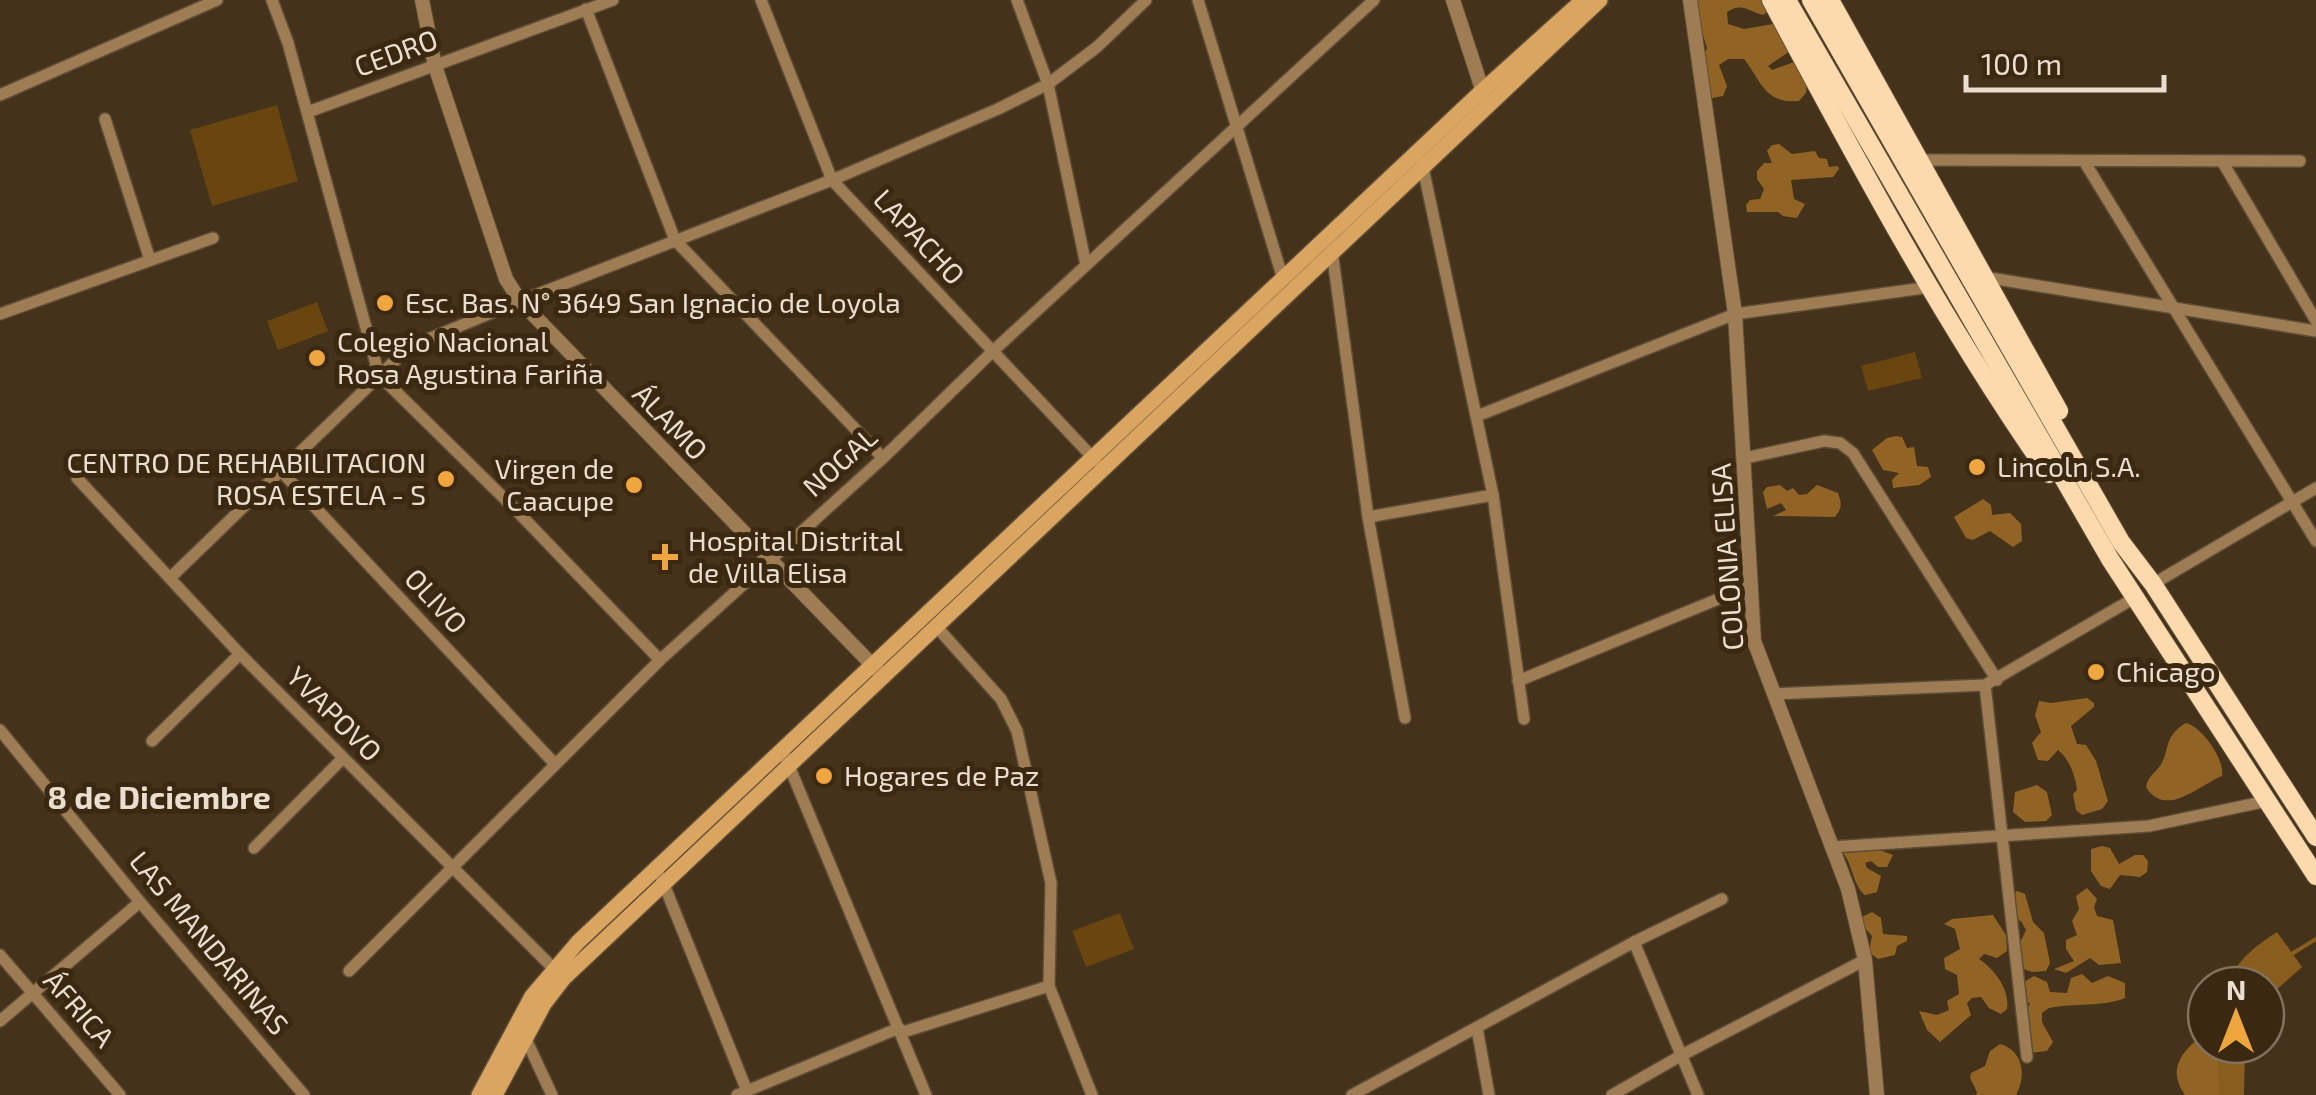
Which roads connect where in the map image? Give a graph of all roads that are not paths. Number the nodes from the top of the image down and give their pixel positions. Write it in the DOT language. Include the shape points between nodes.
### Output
graph roads {
  1 [pos="218,0"];
  2 [pos="272,0"];
  3 [pos="422,0"];
  4 [pos="614,0"];
  5 [pos="761,0"];
  6 [pos="1017,0"];
  7 [pos="1146,0"];
  8 [pos="1198,0"];
  9 [pos="1374,0"];
  10 [pos="1453,0"];
  11 [pos="1584,0"];
  12 [pos="1600,0"];
  13 [pos="1690,0"];
  14 [pos="1771,0"];
  15 [pos="1787,0"];
  16 [pos="1811,0"];
  17 [pos="1830,0"];
  18 [pos="586,9"];
  19 [pos="434,66"];
  20 [pos="1048,84"];
  21 [pos="1483,90"];
  22 [pos="0,95"];
  23 [pos="1488,108"];
  24 [pos="308,112"];
  25 [pos="105,119"];
  26 [pos="1237,126"];
  27 [pos="1420,159"];
  28 [pos="1917,160"];
  29 [pos="2084,161"];
  30 [pos="2222,161"];
  31 [pos="2300,161"];
  32 [pos="832,180"];
  33 [pos="213,238"];
  34 [pos="675,240"];
  35 [pos="1332,252"];
  36 [pos="1313,259"];
  37 [pos="150,260"];
  38 [pos="1086,265"];
  39 [pos="1984,277"];
  40 [pos="1283,279"];
  41 [pos="1932,287"];
  42 [pos="520,301"];
  43 [pos="2171,308"];
  44 [pos="0,314"];
  45 [pos="1735,314"];
  46 [pos="2316,321"];
  47 [pos="2316,331"];
  48 [pos="992,352"];
  49 [pos="379,375"];
  50 [pos="1477,416"];
  51 [pos="884,458"];
  52 [pos="1745,458"];
  53 [pos="1097,463"];
  54 [pos="282,472"];
  55 [pos="77,478"];
  56 [pos="2316,488"];
  57 [pos="1493,495"];
  58 [pos="2293,504"];
  59 [pos="1368,518"];
  60 [pos="2316,541"];
  61 [pos="2121,542"];
  62 [pos="2110,560"];
  63 [pos="768,561"];
  64 [pos="170,578"];
  65 [pos="2153,584"];
  66 [pos="1750,586"];
  67 [pos="2136,598"];
  68 [pos="935,625"];
  69 [pos="240,654"];
  70 [pos="660,660"];
  71 [pos="876,670"];
  72 [pos="1518,681"];
  73 [pos="1991,682"];
  74 [pos="1773,694"];
  75 [pos="1405,718"];
  76 [pos="1524,719"];
  77 [pos="0,730"];
  78 [pos="152,742"];
  79 [pos="785,756"];
  80 [pos="343,758"];
  81 [pos="554,764"];
  82 [pos="2267,801"];
  83 [pos="2002,836"];
  84 [pos="2316,837"];
  85 [pos="1832,847"];
  86 [pos="254,848"];
  87 [pos="450,866"];
  88 [pos="657,866"];
  89 [pos="2316,876"];
  90 [pos="664,883"];
  91 [pos="1722,899"];
  92 [pos="140,902"];
  93 [pos="1634,942"];
  94 [pos="0,956"];
  95 [pos="1865,960"];
  96 [pos="349,970"];
  97 [pos="558,973"];
  98 [pos="1050,986"];
  99 [pos="32,994"];
  100 [pos="0,1021"];
  101 [pos="1477,1028"];
  102 [pos="899,1030"];
  103 [pos="520,1031"];
  104 [pos="1682,1055"];
  105 [pos="2028,1057"];
  106 [pos="742,1093"];
  107 [pos="120,1095"];
  108 [pos="304,1095"];
  109 [pos="479,1095"];
  110 [pos="495,1095"];
  111 [pos="552,1095"];
  112 [pos="926,1095"];
  113 [pos="1092,1095"];
  114 [pos="1352,1095"];
  115 [pos="1489,1095"];
  116 [pos="1612,1095"];
  117 [pos="1698,1095"];
  118 [pos="1877,1095"];
  1 -- 22 [label="street"];
  2 -- 24 [label="street"];
  3 -- 19 [label="street, ÁLAMO"];
  4 -- 18 [label="street, CEDRO"];
  5 -- 32 [label="street, LAPACHO"];
  6 -- 20 [label="street"];
  7 -- 20 [label="street"];
  8 -- 26 [label="street"];
  9 -- 26 [label="street, NOGAL"];
  10 -- 21 [label="street"];
  11 -- 21 [label="main road"];
  12 -- 23 [label="main road"];
  13 -- 45 [label="street, COLONIA ELISA"];
  14 -- 41 [label="highway"];
  15 -- 62 [label="highway"];
  16 -- 61 [label="highway"];
  17 -- 28 [label="highway"];
  18 -- 19 [label="street, CEDRO"];
  18 -- 34 [label="street"];
  19 -- 24 [label="street, CEDRO"];
  19 -- 42 [label="street, ÁLAMO" via="506,279"];
  20 -- 32 [label="street"];
  20 -- 38 [label="street"];
  21 -- 23 [label="street"];
  21 -- 27 [label="main road"];
  23 -- 27 [label="main road"];
  24 -- 49 [label="street"];
  25 -- 37 [label="street"];
  26 -- 38 [label="street, NOGAL"];
  26 -- 40 [label="street"];
  27 -- 35 [label="main road"];
  27 -- 36 [label="main road"];
  27 -- 50 [label="street"];
  28 -- 29 [label="street"];
  28 -- 39 [label="highway"];
  29 -- 30 [label="street"];
  29 -- 43 [label="street"];
  30 -- 31 [label="street"];
  30 -- 46 [label="street"];
  32 -- 34 [label="street"];
  32 -- 48 [label="street, LAPACHO"];
  33 -- 37 [label="street"];
  34 -- 42 [label="street"];
  34 -- 51 [label="street"];
  35 -- 36 [label="main road"];
  35 -- 59 [label="street"];
  36 -- 40 [label="main road"];
  36 -- 53 [label="main road"];
  37 -- 44 [label="street"];
  38 -- 48 [label="street, NOGAL"];
  39 -- 43 [label="street"];
  39 -- 61 [label="highway" via="2113,513"];
  40 -- 53 [label="main road"];
  41 -- 45 [label="street"];
  41 -- 62 [label="highway" via="2001,406"];
  42 -- 49 [label="street" via="410,347"];
  42 -- 63 [label="street, ÁLAMO"];
  43 -- 47 [label="street"];
  43 -- 58 [label="street"];
  45 -- 50 [label="street"];
  45 -- 52 [label="street, COLONIA ELISA"];
  48 -- 51 [label="street, NOGAL"];
  48 -- 53 [label="street, LAPACHO"];
  49 -- 54 [label="street"];
  49 -- 70 [label="street"];
  50 -- 57 [label="street"];
  51 -- 63 [label="street, NOGAL"];
  52 -- 66 [label="street, COLONIA ELISA"];
  52 -- 73 [label="street" via="1824,441 1854,454"];
  53 -- 68 [label="main road"];
  53 -- 71 [label="main road"];
  54 -- 64 [label="street"];
  54 -- 81 [label="street, OLIVO"];
  55 -- 64 [label="street, YVAPOVO"];
  56 -- 58 [label="street"];
  57 -- 59 [label="street"];
  57 -- 72 [label="street"];
  58 -- 60 [label="street"];
  58 -- 65 [label="street"];
  59 -- 75 [label="street"];
  61 -- 65 [label="highway"];
  62 -- 67 [label="highway"];
  63 -- 70 [label="street, NOGAL"];
  63 -- 71 [label="street, ÁLAMO"];
  64 -- 69 [label="street, YVAPOVO"];
  65 -- 84 [label="highway"];
  66 -- 72 [label="street"];
  66 -- 74 [label="street, COLONIA ELISA" via="1754,642"];
  67 -- 73 [label="street"];
  67 -- 82 [label="highway"];
  68 -- 71 [label="main road"];
  68 -- 98 [label="street" via="1001,699 1017,731 1050,883"];
  69 -- 78 [label="street"];
  69 -- 80 [label="street, YVAPOVO"];
  70 -- 81 [label="street, NOGAL"];
  71 -- 79 [label="main road"];
  72 -- 76 [label="street"];
  73 -- 74 [label="street"];
  73 -- 83 [label="street"];
  74 -- 85 [label="street, COLONIA ELISA"];
  77 -- 92 [label="street, LAS MANDARINAS"];
  79 -- 88 [label="main road"];
  79 -- 90 [label="main road"];
  79 -- 102 [label="street"];
  80 -- 86 [label="street"];
  80 -- 87 [label="street, YVAPOVO"];
  81 -- 87 [label="street, NOGAL"];
  82 -- 83 [label="street" via="2149,826"];
  82 -- 89 [label="highway"];
  83 -- 85 [label="street"];
  83 -- 105 [label="street"];
  85 -- 95 [label="street, COLONIA ELISA"];
  87 -- 96 [label="street, NOGAL"];
  87 -- 97 [label="street, YVAPOVO"];
  88 -- 90 [label="street"];
  88 -- 97 [label="main road"];
  90 -- 97 [label="main road"];
  90 -- 106 [label="street"];
  91 -- 93 [label="street"];
  92 -- 99 [label="street"];
  92 -- 108 [label="street, LAS MANDARINAS"];
  93 -- 101 [label="street"];
  93 -- 104 [label="street"];
  94 -- 99 [label="street, ÁFRICA"];
  95 -- 104 [label="street"];
  95 -- 118 [label="street, COLONIA ELISA"];
  97 -- 103 [label="main road"];
  98 -- 102 [label="street"];
  98 -- 113 [label="street"];
  99 -- 100 [label="street"];
  99 -- 107 [label="street, ÁFRICA"];
  101 -- 114 [label="street"];
  101 -- 115 [label="street"];
  102 -- 106 [label="street"];
  102 -- 112 [label="street"];
  103 -- 109 [label="main road"];
  103 -- 110 [label="main road"];
  103 -- 111 [label="street"];
  104 -- 116 [label="street"];
  104 -- 117 [label="street"];
}
